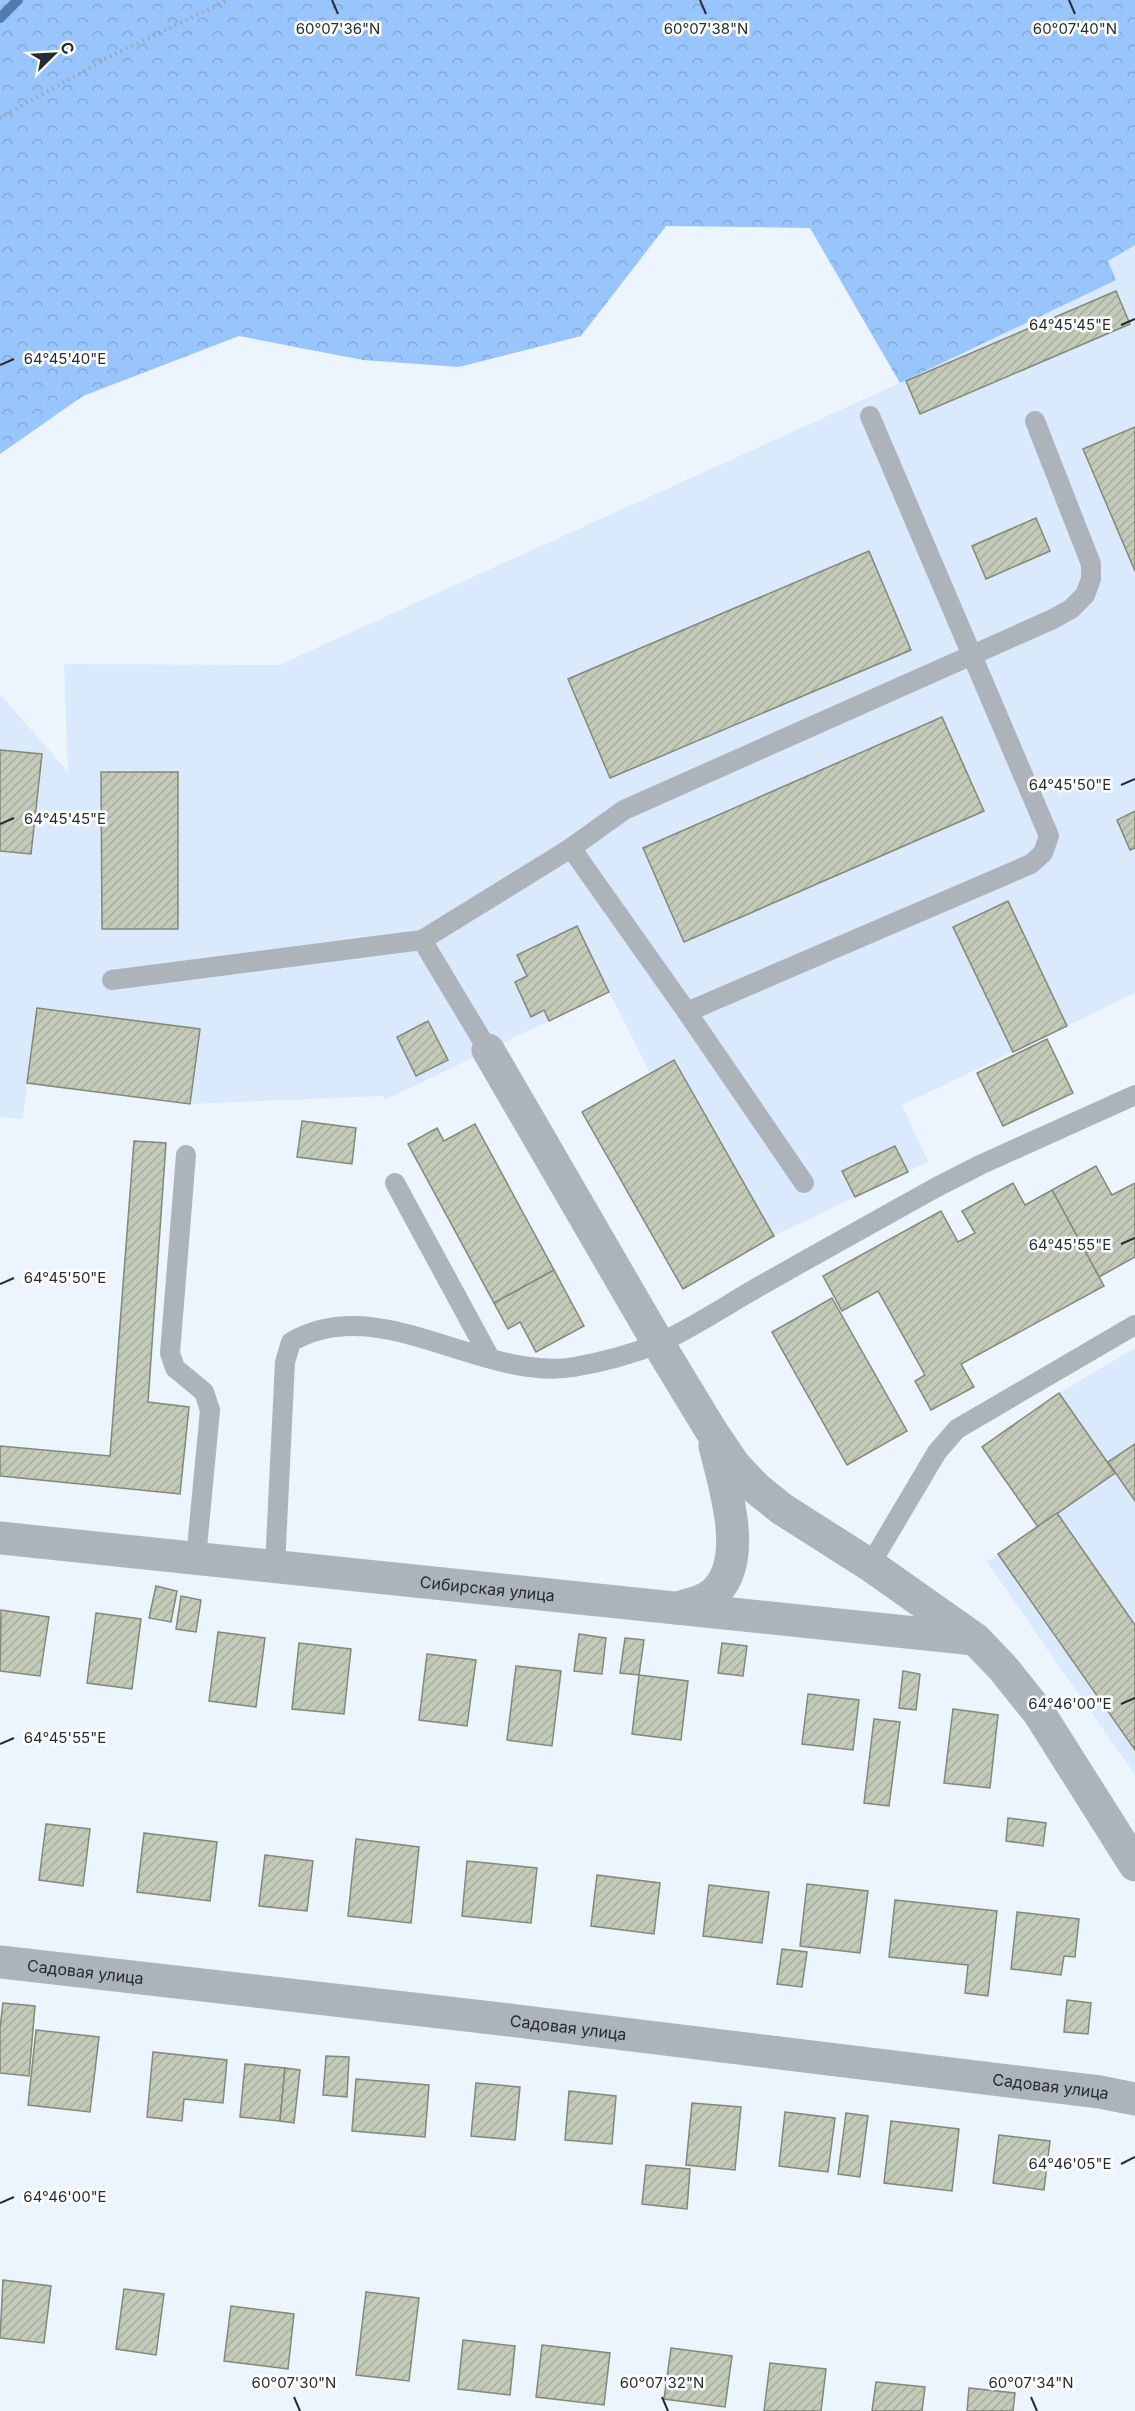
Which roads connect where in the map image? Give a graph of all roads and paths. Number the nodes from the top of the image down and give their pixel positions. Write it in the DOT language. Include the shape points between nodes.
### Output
graph roads {
  1 [pos="228,0"];
  2 [pos="0,118"];
  3 [pos="870,416"];
  4 [pos="1035,421"];
  5 [pos="972,656"];
  6 [pos="570,848"];
  7 [pos="423,940"];
  8 [pos="112,980"];
  9 [pos="687,1012"];
  10 [pos="488,1050"];
  11 [pos="1135,1095"];
  12 [pos="186,1155"];
  13 [pos="395,1183"];
  14 [pos="804,1183"];
  15 [pos="1135,1325"];
  16 [pos="658,1343"];
  17 [pos="490,1358"];
  18 [pos="712,1432"];
  19 [pos="0,1538"];
  20 [pos="196,1558"];
  21 [pos="870,1565"];
  22 [pos="275,1566"];
  23 [pos="675,1608"];
  24 [pos="975,1639"];
  25 [pos="1135,1865"];
  26 [pos="0,1962"];
  27 [pos="1135,2099"];
  1 -- 2 [label="path" via="105,59"];
  3 -- 5 [label="lane"];
  4 -- 5 [label="lane" via="1091,564 1091,579 1085,595 1071,609"];
  5 -- 6 [label="lane" via="652,796 624,810"];
  5 -- 9 [label="lane" via="1048,836 1043,853 1031,864"];
  6 -- 7 [label="lane"];
  6 -- 9 [label="lane"];
  7 -- 8 [label="lane"];
  7 -- 10 [label="lane"];
  9 -- 14 [label="lane"];
  10 -- 16 [label="street"];
  11 -- 16 [label="lane" via="935,1188"];
  12 -- 20 [label="lane" via="170,1353 175,1368 204,1392 210,1410"];
  13 -- 17 [label="lane"];
  15 -- 21 [label="lane" via="957,1429 937,1452"];
  16 -- 17 [label="lane" via="572,1368 530,1368"];
  16 -- 18 [label="street"];
  17 -- 22 [label="lane" via="385,1329 358,1326 309,1331 291,1342 285,1362"];
  18 -- 21 [label="street" via="735,1466 757,1489"];
  18 -- 23 [label="street" via="730,1512 731,1562 717,1590 706,1599"];
  19 -- 20 [label="street, Сибирская улица"];
  20 -- 22 [label="street, Сибирская улица"];
  21 -- 24 [label="street"];
  22 -- 23 [label="street, Сибирская улица"];
  23 -- 24 [label="street, Сибирская улица"];
  24 -- 25 [label="street" via="1039,1713"];
  26 -- 27 [label="street, Садовая улица" via="623,2034"];
}
